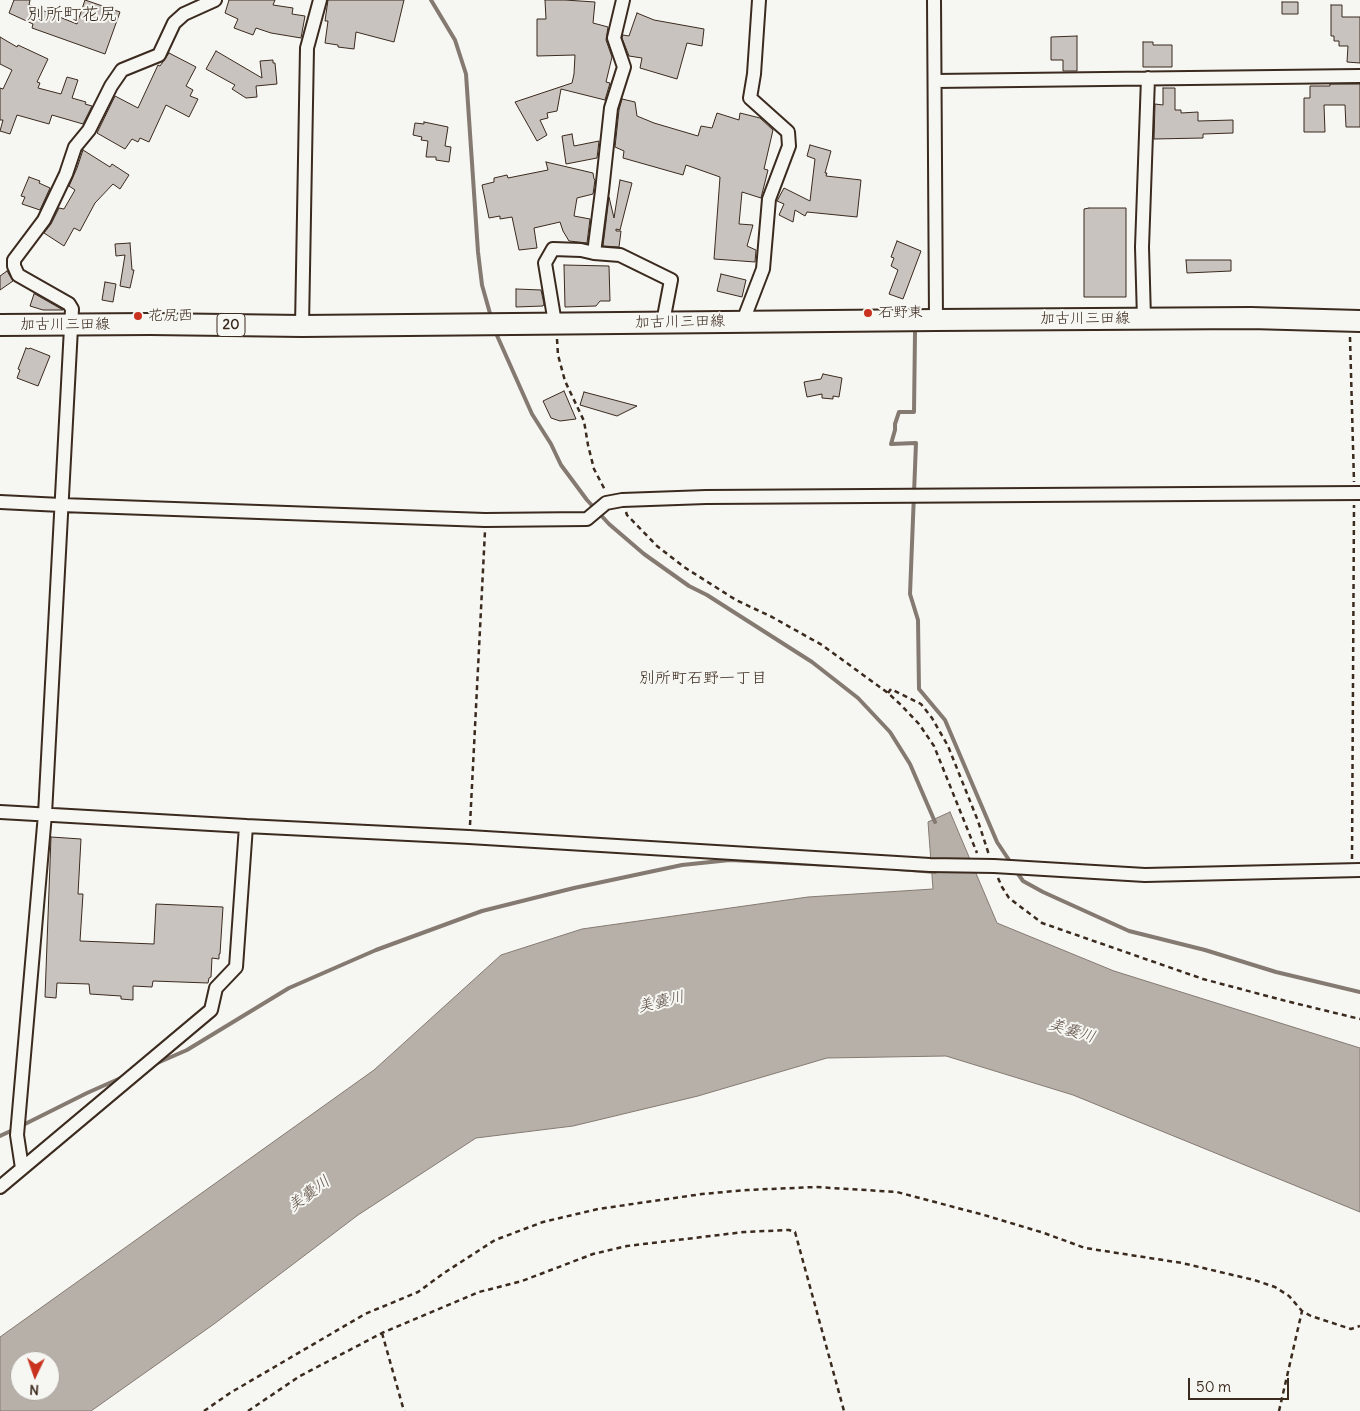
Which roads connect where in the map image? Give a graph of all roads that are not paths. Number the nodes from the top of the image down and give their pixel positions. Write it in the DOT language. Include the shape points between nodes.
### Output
graph roads {
  1 [pos="215,0"];
  2 [pos="320,0"];
  3 [pos="623,0"];
  4 [pos="758,0"];
  5 [pos="934,0"];
  6 [pos="1360,76"];
  7 [pos="1148,78"];
  8 [pos="935,81"];
  9 [pos="594,252"];
  10 [pos="1144,319"];
  11 [pos="936,320"];
  12 [pos="743,321"];
  13 [pos="1355,321"];
  14 [pos="664,322"];
  15 [pos="555,323"];
  16 [pos="71,324"];
  17 [pos="0,325"];
  18 [pos="302,326"];
  19 [pos="1357,493"];
  20 [pos="0,502"];
  21 [pos="61,505"];
  22 [pos="0,812"];
  23 [pos="45,814"];
  24 [pos="246,826"];
  25 [pos="1356,870"];
  26 [pos="22,1168"];
  27 [pos="0,1187"];
  1 -- 16 [label="street" via="184,14 174,24 159,55 122,70 89,130 75,147 44,220 14,260 18,275 69,304"];
  2 -- 18 [label="street" via="307,48"];
  3 -- 9 [label="street" via="614,38 624,67 611,108"];
  4 -- 12 [label="street" via="750,98 788,132 789,146 769,198 763,269"];
  5 -- 8 [label="street"];
  6 -- 7 [label="street"];
  7 -- 8 [label="street"];
  7 -- 10 [label="street" via="1142,247"];
  8 -- 11 [label="street"];
  9 -- 14 [label="street" via="620,255 671,280"];
  9 -- 15 [label="street" via="553,249 546,263"];
  10 -- 11 [label="main road, 加古川三田線 / 20"];
  10 -- 13 [label="main road, 加古川三田線 / 20"];
  11 -- 12 [label="main road, 加古川三田線 / 20"];
  12 -- 14 [label="main road, 加古川三田線 / 20"];
  14 -- 15 [label="main road, 加古川三田線 / 20"];
  15 -- 18 [label="main road, 加古川三田線 / 20"];
  16 -- 17 [label="main road, 加古川三田線 / 20"];
  16 -- 18 [label="main road, 加古川三田線 / 20"];
  16 -- 21 [label="street"];
  19 -- 21 [label="street" via="706,496 613,502 587,520 486,520"];
  20 -- 21 [label="street"];
  21 -- 23 [label="street"];
  22 -- 23 [label="street"];
  23 -- 24 [label="street"];
  23 -- 26 [label="street" via="17,1135"];
  24 -- 25 [label="street" via="1145,875"];
  24 -- 26 [label="street" via="236,967 216,988 211,1010"];
  26 -- 27 [label="street"];
}
